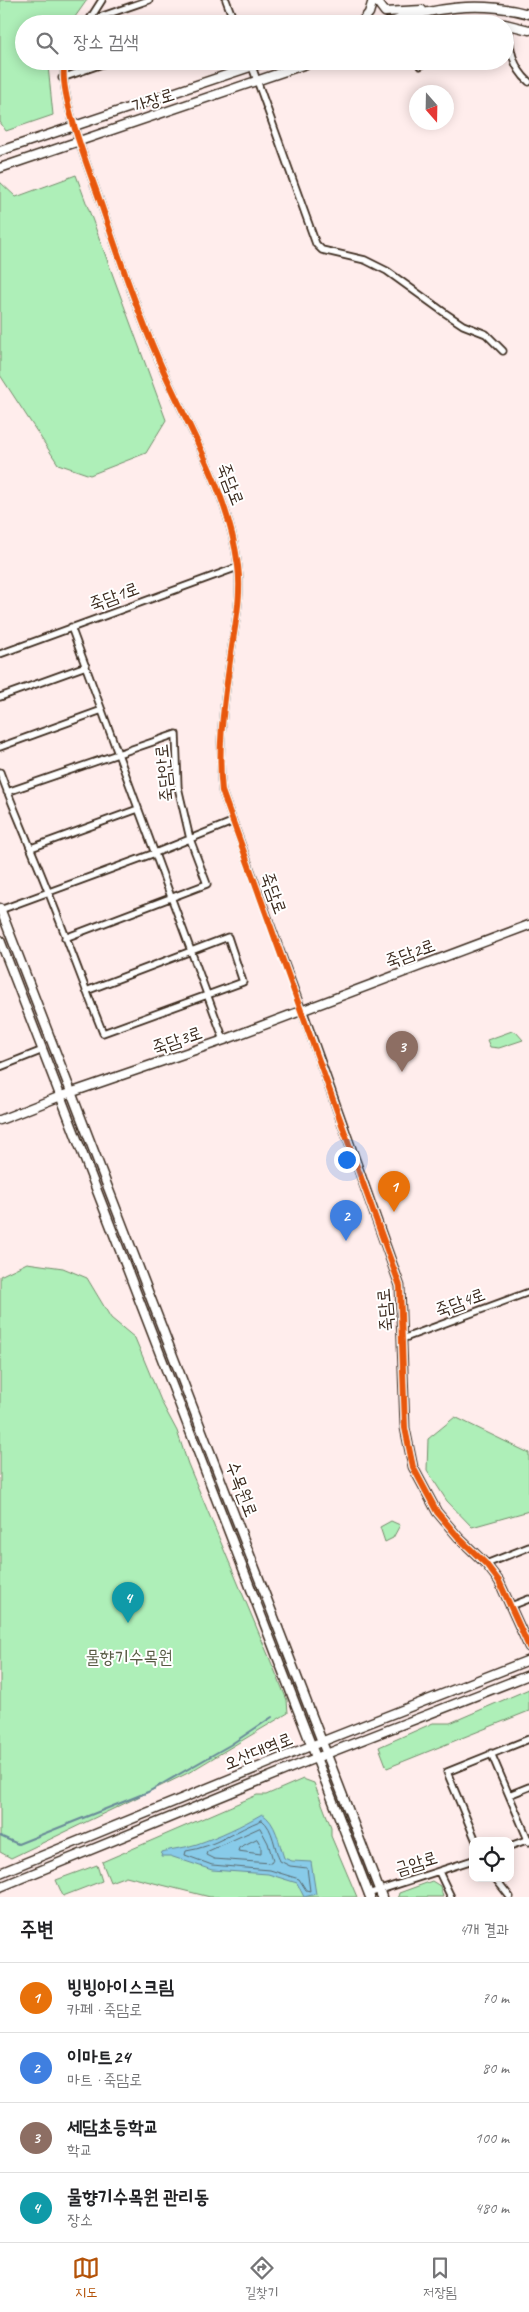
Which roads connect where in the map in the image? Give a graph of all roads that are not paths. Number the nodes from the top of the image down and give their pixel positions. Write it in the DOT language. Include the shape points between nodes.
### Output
graph roads {
  1 [pos="102,0"];
  2 [pos="149,0"];
  3 [pos="226,0"];
  4 [pos="375,0"];
  5 [pos="476,0"];
  6 [pos="496,4"];
  7 [pos="460,6"];
  8 [pos="434,10"];
  9 [pos="529,14"];
  10 [pos="92,15"];
  11 [pos="109,15"];
  12 [pos="231,15"];
  13 [pos="367,15"];
  14 [pos="416,15"];
  15 [pos="514,26"];
  16 [pos="529,30"];
  17 [pos="514,61"];
  18 [pos="63,70"];
  19 [pos="86,70"];
  20 [pos="234,70"];
  21 [pos="253,70"];
  22 [pos="288,70"];
  23 [pos="62,78"];
  24 [pos="257,80"];
  25 [pos="529,82"];
  26 [pos="74,126"];
  27 [pos="79,140"];
  28 [pos="0,151"];
  29 [pos="0,168"];
  30 [pos="503,352"];
  31 [pos="238,567"];
  32 [pos="71,627"];
  33 [pos="0,654"];
  34 [pos="86,666"];
  35 [pos="0,697"];
  36 [pos="102,710"];
  37 [pos="0,747"];
  38 [pos="118,753"];
  39 [pos="0,772"];
  40 [pos="7,792"];
  41 [pos="138,809"];
  42 [pos="232,822"];
  43 [pos="190,839"];
  44 [pos="31,848"];
  45 [pos="155,853"];
  46 [pos="48,893"];
  47 [pos="171,899"];
  48 [pos="0,909"];
  49 [pos="529,925"];
  50 [pos="65,938"];
  51 [pos="0,940"];
  52 [pos="191,951"];
  53 [pos="86,991"];
  54 [pos="207,995"];
  55 [pos="302,1010"];
  56 [pos="224,1040"];
  57 [pos="43,1050"];
  58 [pos="0,1067"];
  59 [pos="72,1092"];
  60 [pos="61,1096"];
  61 [pos="0,1120"];
  62 [pos="529,1292"];
  63 [pos="402,1339"];
  64 [pos="529,1547"];
  65 [pos="486,1564"];
  66 [pos="529,1599"];
  67 [pos="511,1606"];
  68 [pos="529,1647"];
  69 [pos="529,1660"];
  70 [pos="529,1674"];
  71 [pos="529,1739"];
  72 [pos="323,1742"];
  73 [pos="311,1747"];
  74 [pos="328,1754"];
  75 [pos="491,1754"];
  76 [pos="315,1758"];
  77 [pos="529,1787"];
  78 [pos="509,1795"];
  79 [pos="474,1837"];
  80 [pos="528,1840"];
  81 [pos="514,1845"];
  82 [pos="469,1861"];
  83 [pos="439,1872"];
  84 [pos="0,1873"];
  85 [pos="498,1882"];
  86 [pos="0,1887"];
  87 [pos="380,1893"];
  88 [pos="369,1895"];
  89 [pos="451,1897"];
  90 [pos="510,1897"];
  1 -- 10 [label="street"];
  2 -- 11 [label="street"];
  3 -- 12 [label="street"];
  4 -- 8 [label="street" via="385,12"];
  4 -- 13 [label="street"];
  5 -- 7 [label="street"];
  6 -- 7 [label="street"];
  6 -- 9 [label="street"];
  7 -- 8 [label="street"];
  8 -- 14 [label="street"];
  15 -- 16 [label="street"];
  17 -- 25 [label="street" via="516,68"];
  18 -- 23 [label="street"];
  19 -- 23 [label="street"];
  20 -- 26 [label="street, 가장로"];
  21 -- 24 [label="street"];
  22 -- 24 [label="street, 가장로"];
  23 -- 26 [label="street, 죽담로"];
  24 -- 27 [label="street, 가장로"];
  24 -- 30 [label="street" via="316,244 322,250 364,260 387,271 463,325 486,334"];
  26 -- 27 [label="street, 죽담로"];
  26 -- 28 [label="street, 가장로"];
  27 -- 29 [label="street, 가장로"];
  27 -- 31 [label="street, 죽담로" via="159,361 215,482 232,529"];
  31 -- 32 [label="street, 죽담1로"];
  31 -- 42 [label="street, 죽담로" via="238,612 219,762 222,791"];
  32 -- 33 [label="street, 죽담1로"];
  32 -- 34 [label="street, 죽담안로"];
  34 -- 35 [label="street"];
  34 -- 36 [label="street, 죽담안로"];
  36 -- 37 [label="street"];
  36 -- 38 [label="street, 죽담안로"];
  38 -- 40 [label="street, 죽담안로"];
  38 -- 41 [label="street, 죽담안로"];
  38 -- 43 [label="street, 죽담안로" via="176,734 178,787"];
  39 -- 40 [label="street"];
  40 -- 44 [label="street"];
  41 -- 44 [label="street, 죽담안로"];
  41 -- 45 [label="street, 죽담안로"];
  42 -- 43 [label="street"];
  42 -- 55 [label="street, 죽담로"];
  43 -- 45 [label="street"];
  43 -- 47 [label="street, 죽담안로" via="207,884"];
  44 -- 46 [label="street"];
  45 -- 46 [label="street"];
  45 -- 47 [label="street, 죽담안로"];
  46 -- 48 [label="street"];
  46 -- 50 [label="street"];
  47 -- 50 [label="street, 죽담안로"];
  47 -- 52 [label="street, 죽담안로"];
  48 -- 59 [label="street, 수목원로"];
  49 -- 55 [label="street, 죽담2로"];
  50 -- 53 [label="street"];
  51 -- 57 [label="street, 수목원로"];
  52 -- 53 [label="street"];
  52 -- 54 [label="street, 죽담안로"];
  52 -- 54 [label="street" via="228,937 244,982"];
  53 -- 54 [label="street" via="103,1033"];
  54 -- 56 [label="street, 죽담안로"];
  55 -- 56 [label="street, 죽담3로"];
  55 -- 63 [label="street, 죽담로" via="400,1286"];
  56 -- 59 [label="street, 죽담3로"];
  57 -- 58 [label="street"];
  57 -- 60 [label="street, 수목원로"];
  59 -- 60 [label="street, 죽담3로"];
  59 -- 72 [label="street, 수목원로"];
  60 -- 61 [label="street, 죽담3로"];
  60 -- 73 [label="street, 수목원로"];
  62 -- 63 [label="street, 죽담4로"];
  63 -- 65 [label="street, 죽담로" via="405,1428 413,1467 437,1512"];
  64 -- 65 [label="street"];
  65 -- 67 [label="street, 죽담로"];
  66 -- 67 [label="street"];
  67 -- 68 [label="street, 죽담로"];
  69 -- 72 [label="street, 오산대역로"];
  70 -- 74 [label="street, 오산대역로"];
  71 -- 75 [label="street"];
  72 -- 73 [label="street, 오산대역로"];
  72 -- 74 [label="street, 수목원로"];
  73 -- 76 [label="street, 수목원로"];
  73 -- 84 [label="street, 오산대역로"];
  74 -- 76 [label="street, 오산대역로"];
  74 -- 87 [label="street, 수목원로"];
  75 -- 78 [label="street"];
  75 -- 79 [label="street" via="447,1772"];
  76 -- 86 [label="street, 오산대역로"];
  76 -- 88 [label="street, 수목원로"];
  77 -- 78 [label="street"];
  78 -- 80 [label="street"];
  80 -- 81 [label="street"];
  82 -- 83 [label="street, 금암로"];
  83 -- 87 [label="street, 금암로"];
  83 -- 89 [label="street"];
  85 -- 90 [label="street"];
  87 -- 88 [label="street, 금암로"];
}
